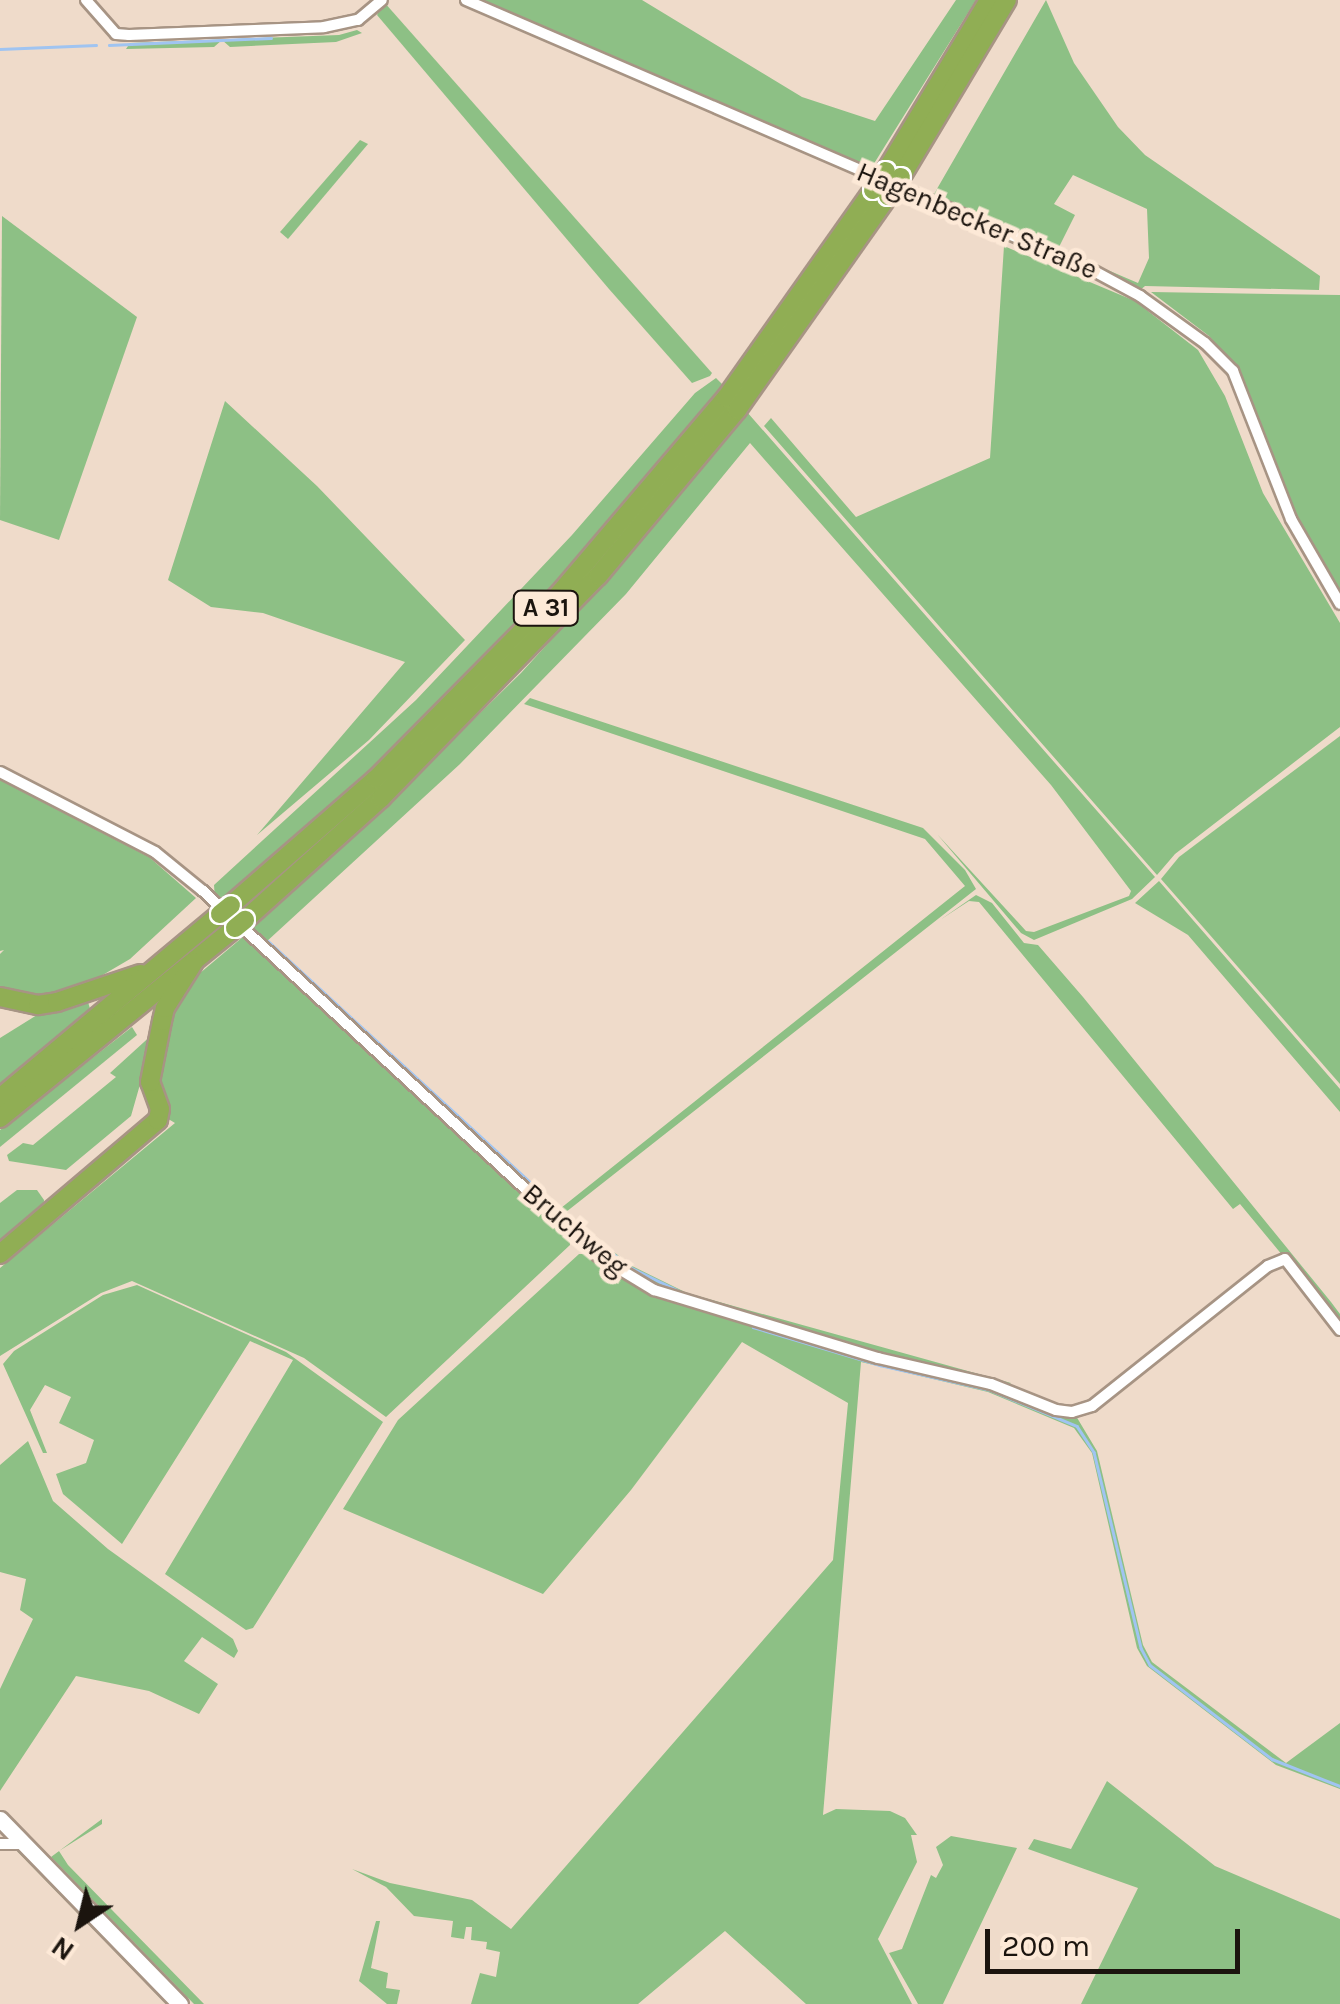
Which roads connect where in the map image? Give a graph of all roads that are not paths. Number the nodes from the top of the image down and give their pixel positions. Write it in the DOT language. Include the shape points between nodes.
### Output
graph roads {
  1 [pos="86,0"];
  2 [pos="382,0"];
  3 [pos="466,0"];
  4 [pos="989,0"];
  5 [pos="1008,0"];
  6 [pos="893,174"];
  7 [pos="737,397"];
  8 [pos="1340,604"];
  9 [pos="0,772"];
  10 [pos="171,957"];
  11 [pos="194,962"];
  12 [pos="0,997"];
  13 [pos="0,1098"];
  14 [pos="0,1118"];
  15 [pos="0,1254"];
  16 [pos="1340,1330"];
  17 [pos="0,1820"];
  18 [pos="0,1844"];
  19 [pos="26,1846"];
  20 [pos="180,2004"];
  1 -- 2 [label="street" via="116,34 129,35 324,28 358,20"];
  3 -- 8 [label="street, Hagenbecker Straße" via="1140,296 1233,371 1291,519"];
  4 -- 6 [label="highway, A 31"];
  5 -- 6 [label="highway, A 31"];
  6 -- 7 [label="highway, A 31, bridge"];
  7 -- 10 [label="highway, A 31" via="506,650 376,779"];
  7 -- 11 [label="highway, A 31" via="554,625 353,824"];
  9 -- 16 [label="street, Bruchweg" via="155,852 598,1256 654,1290 1072,1412 1092,1406 1285,1258"];
  10 -- 12 [label="highway" via="80,998 38,1006"];
  10 -- 13 [label="highway, A 31"];
  11 -- 14 [label="highway, A 31"];
  11 -- 15 [label="highway" via="165,1008 150,1082 158,1120"];
  17 -- 19 [label="main road"];
  18 -- 19 [label="street"];
  19 -- 20 [label="main road"];
}
